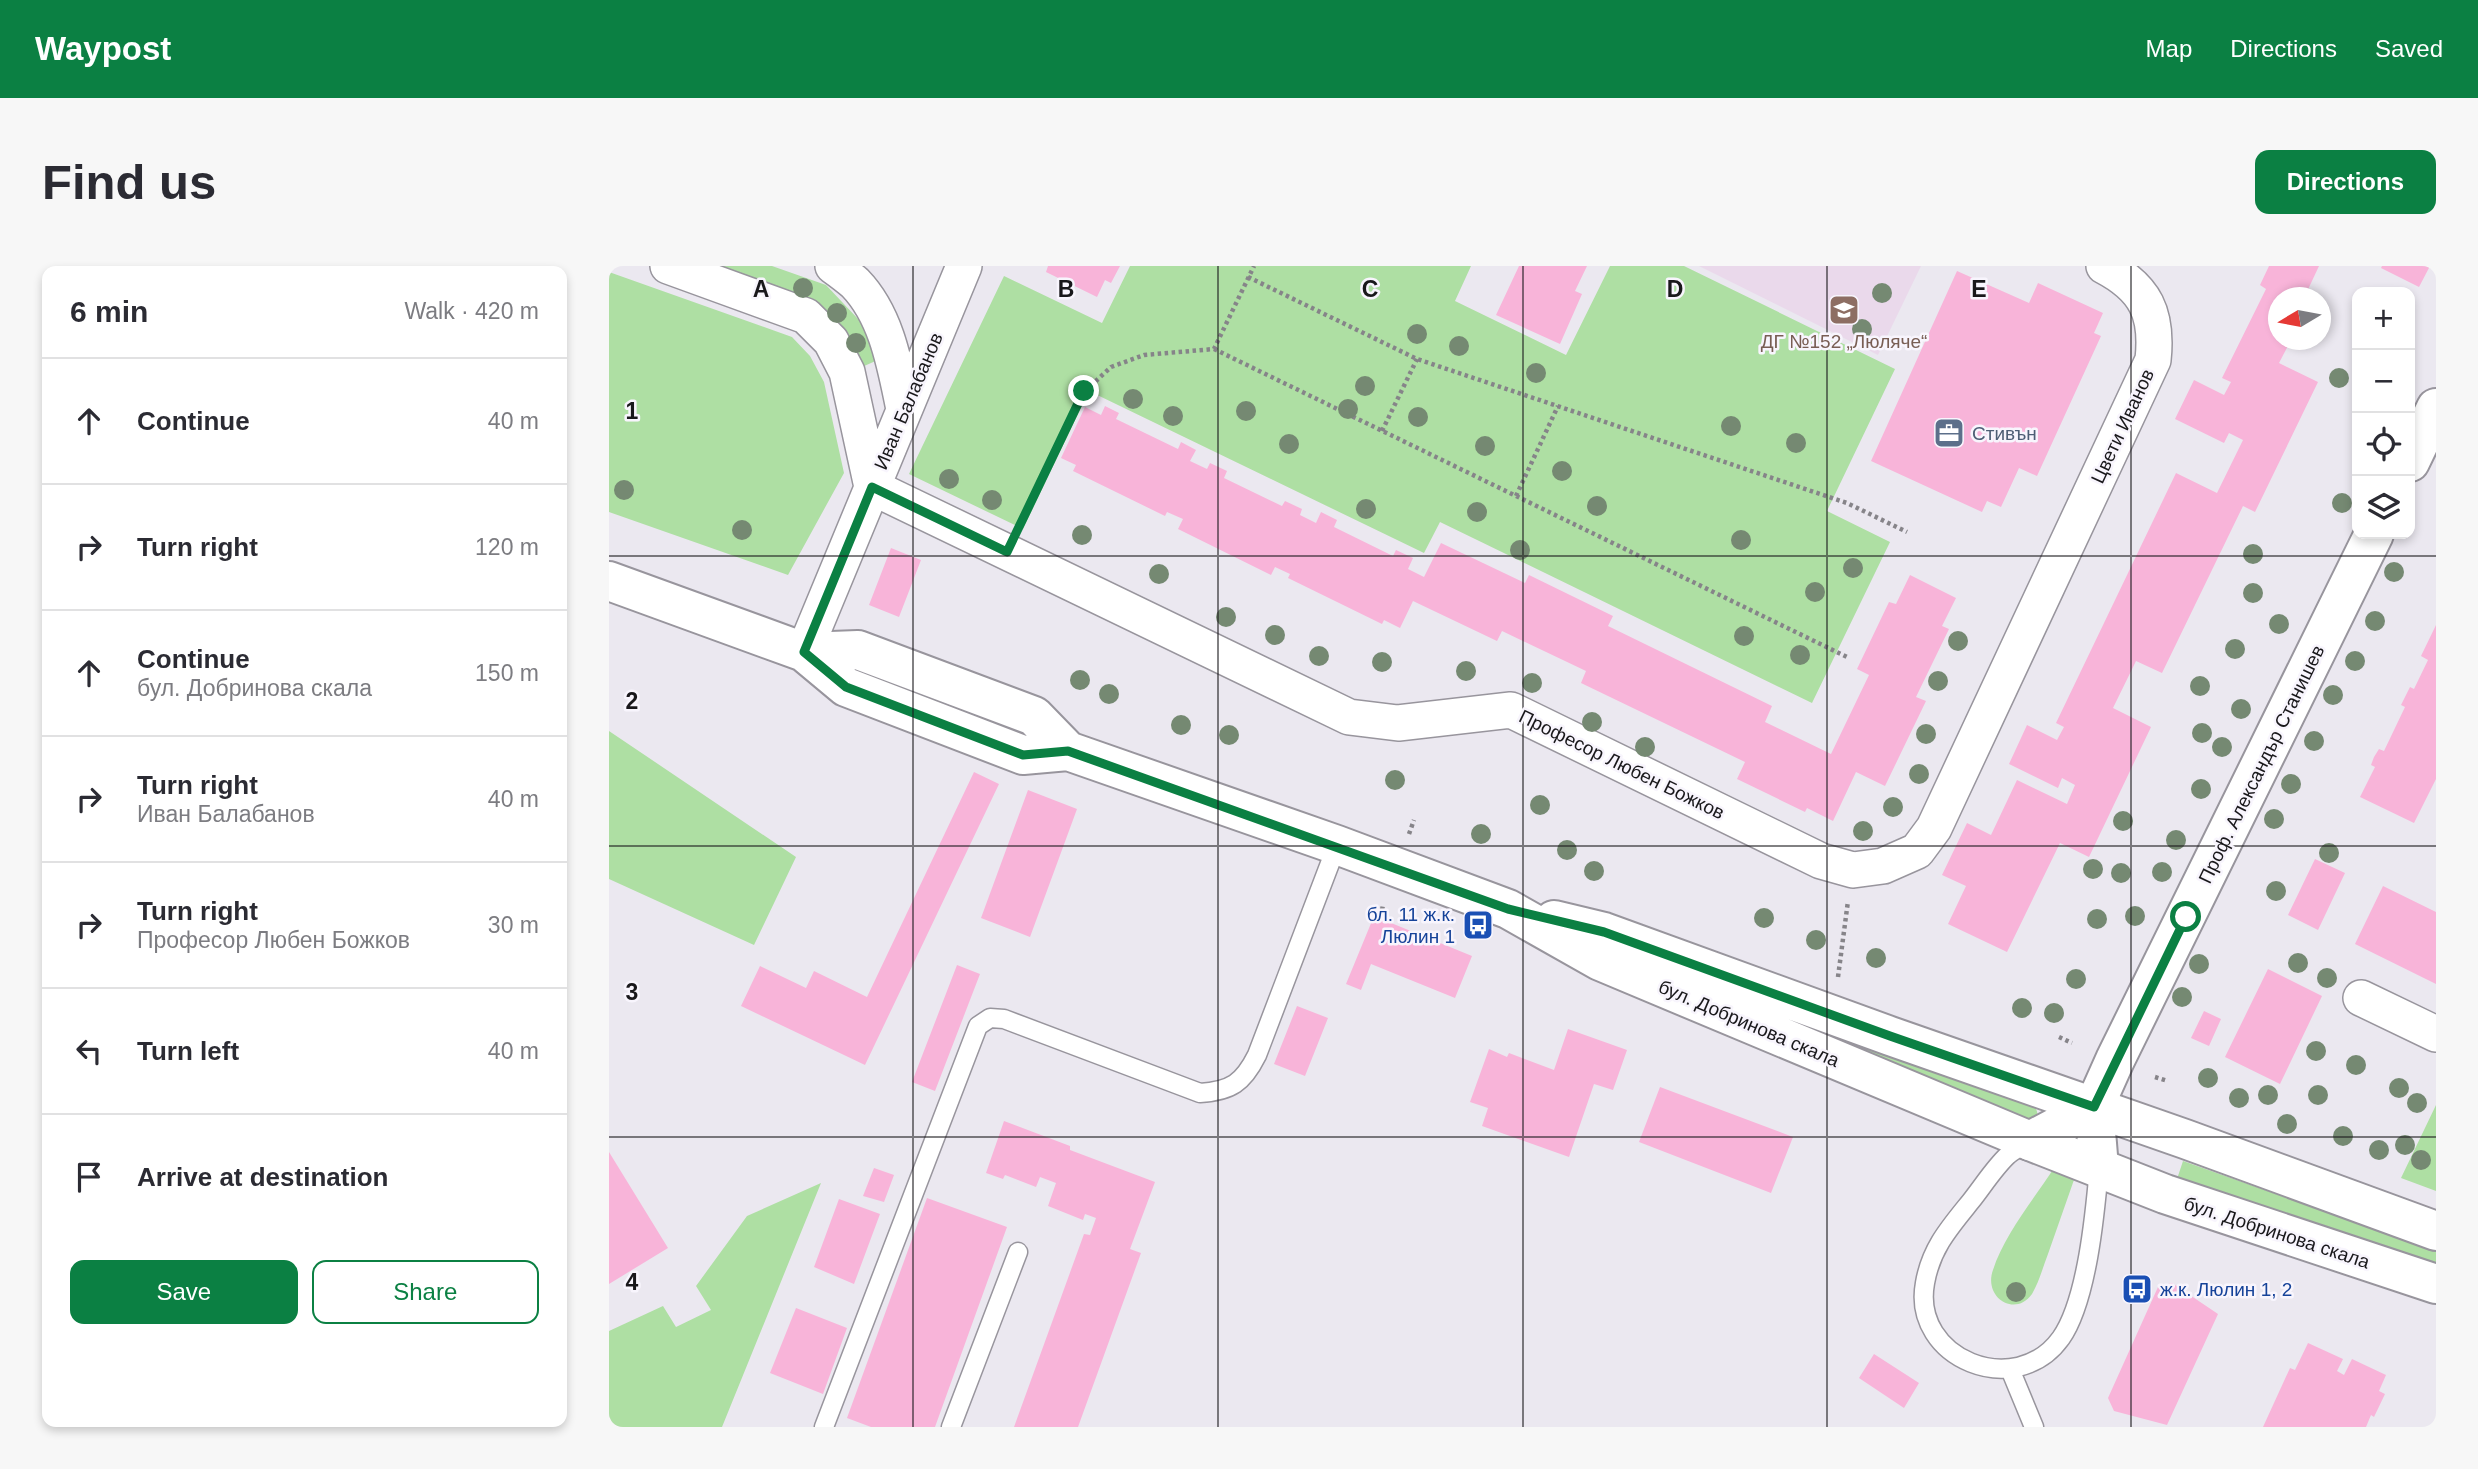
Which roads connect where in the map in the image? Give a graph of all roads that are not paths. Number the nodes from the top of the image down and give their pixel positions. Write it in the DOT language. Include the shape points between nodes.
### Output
graph roads {
  1 [pos="668,266"];
  2 [pos="833,266"];
  3 [pos="964,266"];
  4 [pos="2104,266"];
  5 [pos="2436,408"];
  6 [pos="904,409"];
  7 [pos="2415,452"];
  8 [pos="872,487"];
  9 [pos="2372,539"];
  10 [pos="609,581"];
  11 [pos="2042,597"];
  12 [pos="804,652"];
  13 [pos="1337,845"];
  14 [pos="1508,909"];
  15 [pos="2361,998"];
  16 [pos="2436,1034"];
  17 [pos="2094,1107"];
  18 [pos="2030,1141"];
  19 [pos="2099,1168"];
  20 [pos="2436,1231"];
  21 [pos="1018,1252"];
  22 [pos="2436,1284"];
  23 [pos="2010,1369"];
  24 [pos="824,1427"];
  25 [pos="951,1427"];
  26 [pos="2034,1427"];
  1 -- 8 [label="street" via="806,316 831,341 847,372"];
  2 -- 6 [label="street" via="855,283 885,332"];
  3 -- 6 [label="street, Иван Балабанов"];
  4 -- 11 [label="street, Цвети Иванов" via="2140,292 2151,313 2153,360"];
  5 -- 7 [label="main road"];
  6 -- 8 [label="street, Иван Балабанов"];
  8 -- 11 [label="street, Професор Любен Божков" via="1349,717 1398,723 1511,710 1821,861 1853,870 1883,866 1917,851 1934,828"];
  8 -- 12 [label="street, Иван Балабанов"];
  9 -- 17 [label="main road, Проф. Александър Станишев"];
  10 -- 12 [label="main road, бул. Добринова скала"];
  12 -- 13 [label="main road, бул. Добринова скала" via="858,650 1034,716 1068,751"];
  13 -- 14 [label="main road, бул. Добринова скала"];
  13 -- 24 [label="lane" via="1257,1055 1249,1072 1235,1084 1219,1092 1200,1093 1004,1019 990,1018 978,1026"];
  14 -- 17 [label="main road" via="1604,932"];
  14 -- 18 [label="main road, бул. Добринова скала" via="1601,961"];
  15 -- 16 [label="street"];
  17 -- 18 [label="main road"];
  17 -- 19 [label="main road"];
  17 -- 20 [label="main road"];
  18 -- 19 [label="main road, бул. Добринова скала"];
  18 -- 23 [label="lane" via="2008,1155 1940,1240 1924,1285 1930,1324 1940,1341 1972,1364"];
  19 -- 22 [label="main road, бул. Добринова скала"];
  19 -- 23 [label="lane" via="2080,1296 2070,1322 2046,1353"];
  21 -- 25 [label="lane"];
  23 -- 26 [label="lane"];
}
